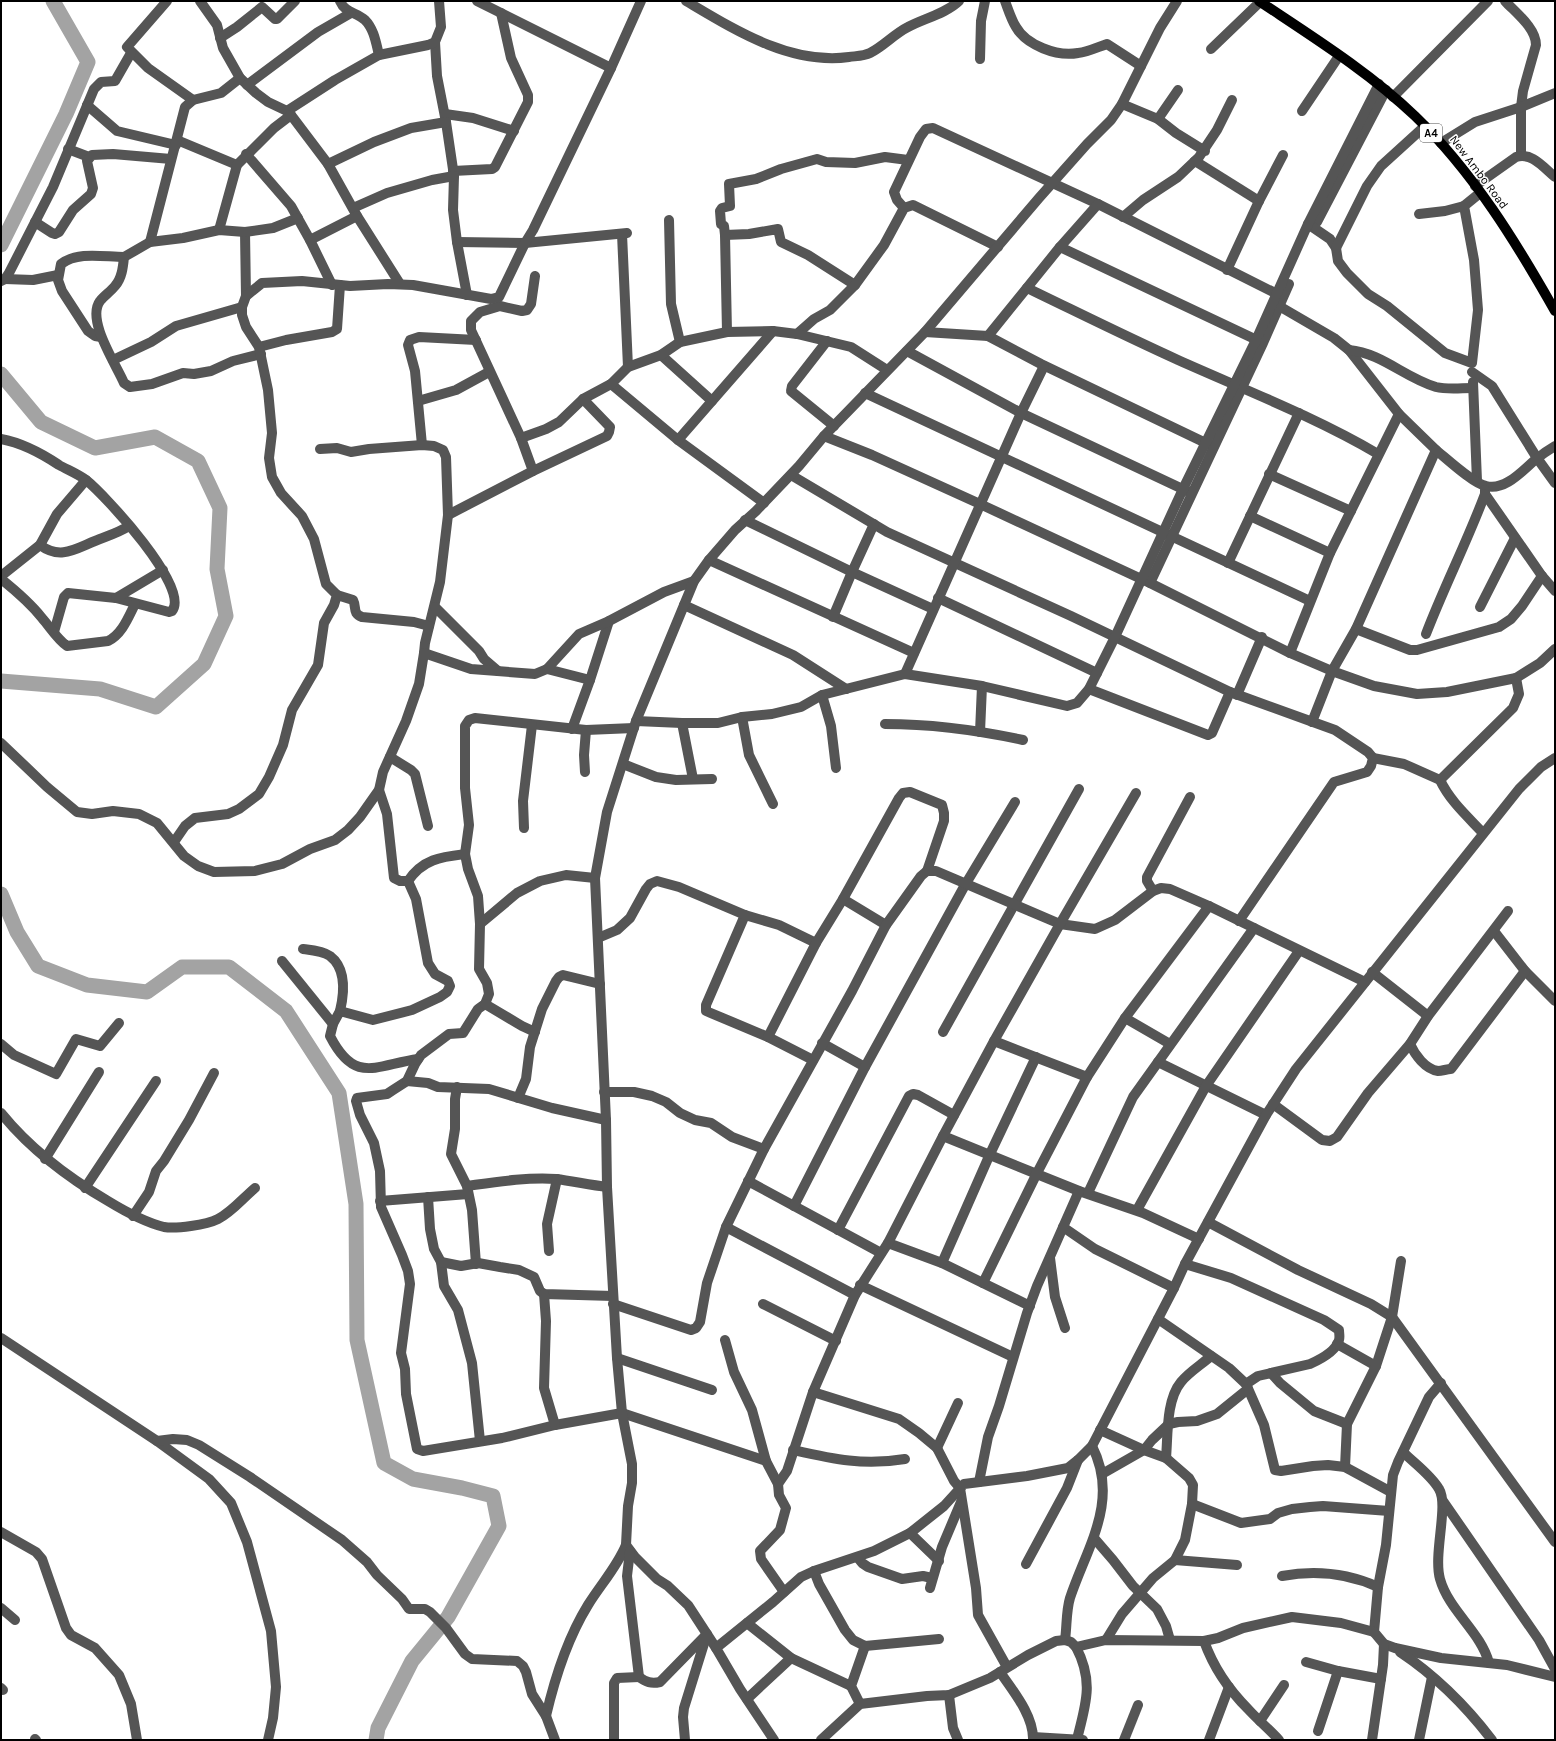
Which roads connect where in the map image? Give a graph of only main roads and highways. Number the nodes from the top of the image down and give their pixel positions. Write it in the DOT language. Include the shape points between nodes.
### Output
graph roads {
  1 [pos="1260,1"];
  2 [pos="1555,310"];
  1 -- 2 [label="main road, New Ambo Road / A4" via="1386,90 1441,143 1478,189"];
}
